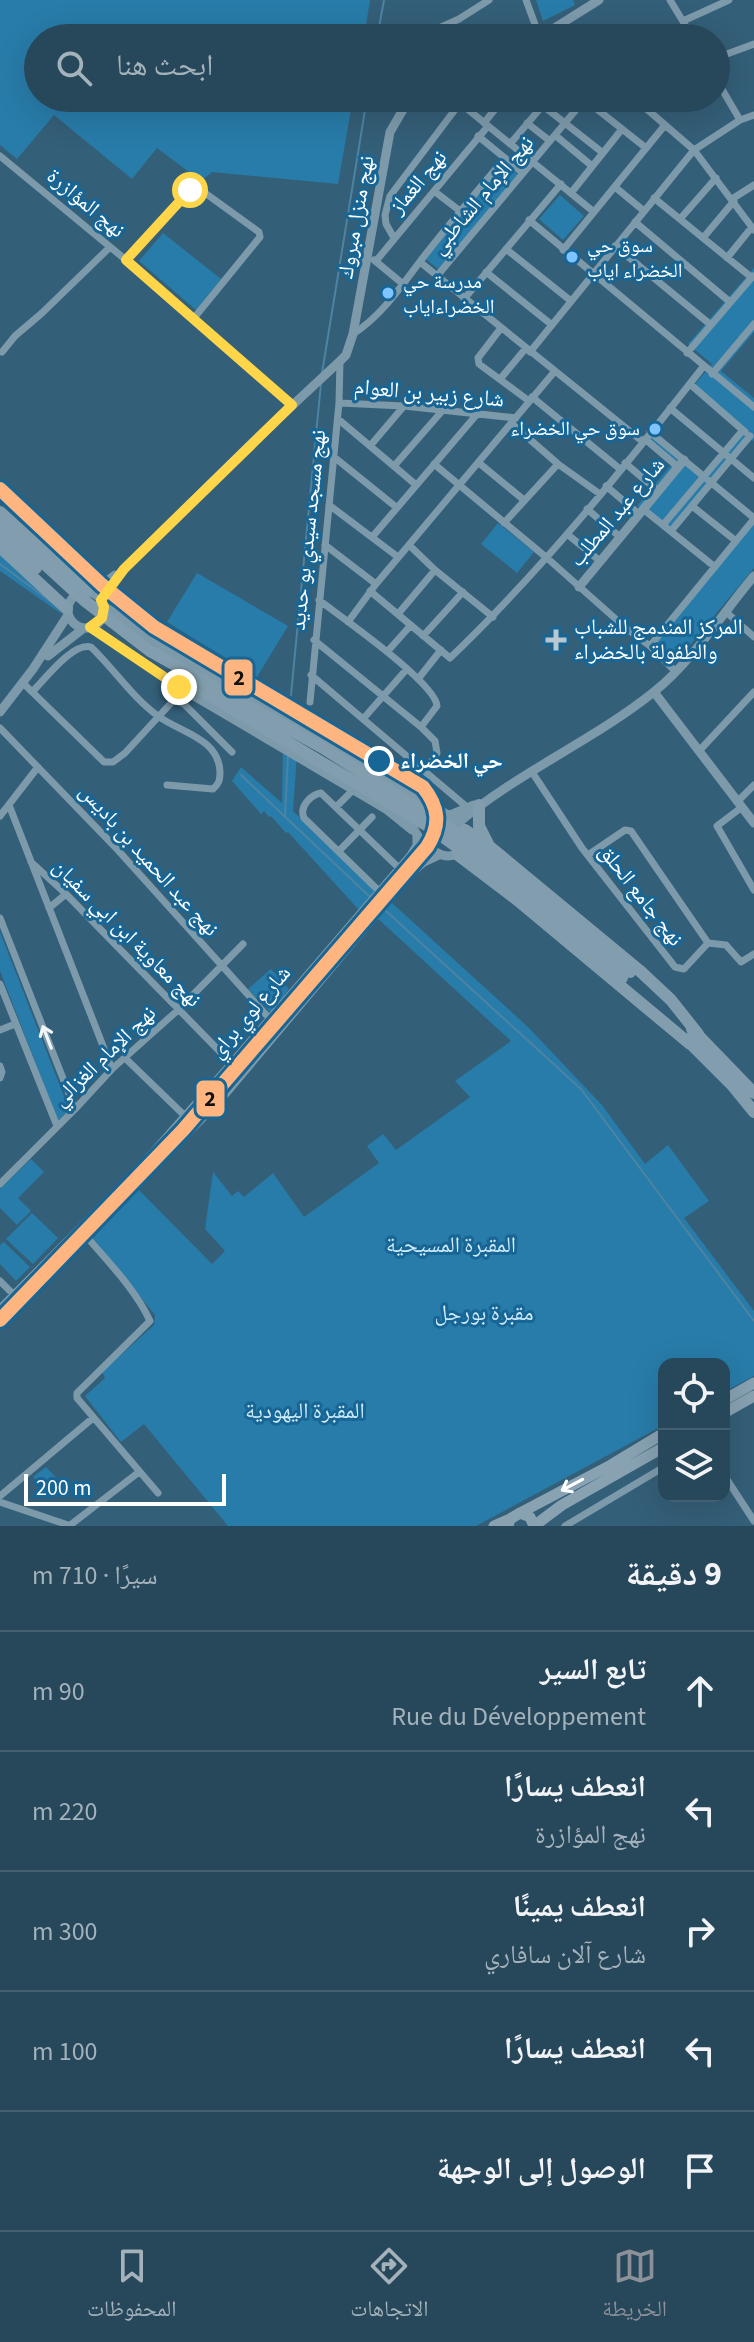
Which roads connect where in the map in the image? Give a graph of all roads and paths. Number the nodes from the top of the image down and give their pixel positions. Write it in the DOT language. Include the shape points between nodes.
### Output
graph roads {
  1 [pos="489,0"];
  2 [pos="526,0"];
  3 [pos="599,0"];
  4 [pos="670,0"];
  5 [pos="729,0"];
  6 [pos="683,21"];
  7 [pos="448,24"];
  8 [pos="540,24"];
  9 [pos="566,24"];
  10 [pos="685,24"];
  11 [pos="754,44"];
  12 [pos="730,53"];
  13 [pos="730,103"];
  14 [pos="402,112"];
  15 [pos="453,112"];
  16 [pos="471,112"];
  17 [pos="494,112"];
  18 [pos="536,112"];
  19 [pos="556,112"];
  20 [pos="574,112"];
  21 [pos="600,112"];
  22 [pos="651,112"];
  23 [pos="754,115"];
  24 [pos="740,120"];
  25 [pos="527,123"];
  26 [pos="565,123"];
  27 [pos="486,124"];
  28 [pos="665,125"];
  29 [pos="622,129"];
  30 [pos="478,136"];
  31 [pos="552,138"];
  32 [pos="510,144"];
  33 [pos="646,148"];
  34 [pos="694,150"];
  35 [pos="603,153"];
  36 [pos="0,156"];
  37 [pos="505,158"];
  38 [pos="532,162"];
  39 [pos="592,166"];
  40 [pos="523,173"];
  41 [pos="716,178"];
  42 [pos="561,184"];
  43 [pos="754,185"];
  44 [pos="615,187"];
  45 [pos="434,191"];
  46 [pos="571,193"];
  47 [pos="654,198"];
  48 [pos="733,200"];
  49 [pos="460,211"];
  50 [pos="644,211"];
  51 [pos="594,212"];
  52 [pos="680,219"];
  53 [pos="529,220"];
  54 [pos="635,222"];
  55 [pos="753,229"];
  56 [pos="394,238"];
  57 [pos="703,238"];
  58 [pos="615,246"];
  59 [pos="110,247"];
  60 [pos="506,249"];
  61 [pos="563,250"];
  62 [pos="727,258"];
  63 [pos="126,260"];
  64 [pos="371,260"];
  65 [pos="420,262"];
  66 [pos="486,272"];
  67 [pos="592,274"];
  68 [pos="437,276"];
  69 [pos="753,276"];
  70 [pos="403,284"];
  71 [pos="464,299"];
  72 [pos="571,301"];
  73 [pos="730,302"];
  74 [pos="194,318"];
  75 [pos="754,324"];
  76 [pos="552,325"];
  77 [pos="711,325"];
  78 [pos="501,328"];
  79 [pos="353,334"];
  80 [pos="751,334"];
  81 [pos="528,350"];
  82 [pos="2,352"];
  83 [pos="687,353"];
  84 [pos="343,358"];
  85 [pos="703,367"];
  86 [pos="555,371"];
  87 [pos="712,374"];
  88 [pos="501,378"];
  89 [pos="690,384"];
  90 [pos="530,399"];
  91 [pos="339,403"];
  92 [pos="292,405"];
  93 [pos="404,406"];
  94 [pos="754,407"];
  95 [pos="670,408"];
  96 [pos="443,410"];
  97 [pos="478,413"];
  98 [pos="338,419"];
  99 [pos="513,421"];
  100 [pos="743,430"];
  101 [pos="646,437"];
  102 [pos="752,438"];
  103 [pos="370,446"];
  104 [pos="728,456"];
  105 [pos="334,457"];
  106 [pos="479,463"];
  107 [pos="434,464"];
  108 [pos="558,464"];
  109 [pos="681,464"];
  110 [pos="394,466"];
  111 [pos="622,466"];
  112 [pos="754,478"];
  113 [pos="708,480"];
  114 [pos="415,484"];
  115 [pos="459,486"];
  116 [pos="606,486"];
  117 [pos="658,491"];
  118 [pos="600,494"];
  119 [pos="524,500"];
  120 [pos="329,505"];
  121 [pos="692,506"];
  122 [pos="396,507"];
  123 [pos="587,509"];
  124 [pos="641,511"];
  125 [pos="0,512"];
  126 [pos="754,519"];
  127 [pos="0,523"];
  128 [pos="504,523"];
  129 [pos="663,525"];
  130 [pos="671,531"];
  131 [pos="567,534"];
  132 [pos="0,535"];
  133 [pos="373,536"];
  134 [pos="620,537"];
  135 [pos="736,541"];
  136 [pos="325,545"];
  137 [pos="409,545"];
  138 [pos="0,547"];
  139 [pos="398,557"];
  140 [pos="547,558"];
  141 [pos="600,561"];
  142 [pos="715,567"];
  143 [pos="124,569"];
  144 [pos="435,570"];
  145 [pos="754,576"];
  146 [pos="373,587"];
  147 [pos="579,587"];
  148 [pos="89,592"];
  149 [pos="463,592"];
  150 [pos="319,600"];
  151 [pos="103,603"];
  152 [pos="725,611"];
  153 [pos="67,612"];
  154 [pos="398,614"];
  155 [pos="493,617"];
  156 [pos="348,622"];
  157 [pos="411,625"];
  158 [pos="87,628"];
  159 [pos="423,636"];
  160 [pos="754,637"];
  161 [pos="314,640"];
  162 [pos="650,646"];
  163 [pos="441,650"];
  164 [pos="387,652"];
  165 [pos="33,669"];
  166 [pos="406,670"];
  167 [pos="676,672"];
  168 [pos="311,675"];
  169 [pos="418,679"];
  170 [pos="23,683"];
  171 [pos="33,691"];
  172 [pos="654,692"];
  173 [pos="754,692"];
  174 [pos="384,696"];
  175 [pos="310,702"];
  176 [pos="0,712"];
  177 [pos="159,717"];
  178 [pos="363,719"];
  179 [pos="421,727"];
  180 [pos="0,728"];
  181 [pos="699,751"];
  182 [pos="232,752"];
  183 [pos="38,767"];
  184 [pos="425,771"];
  185 [pos="532,772"];
  186 [pos="167,785"];
  187 [pos="754,785"];
  188 [pos="354,789"];
  189 [pos="740,804"];
  190 [pos="9,805"];
  191 [pos="430,805"];
  192 [pos="477,805"];
  193 [pos="336,807"];
  194 [pos="0,816"];
  195 [pos="448,816"];
  196 [pos="372,817"];
  197 [pos="754,823"];
  198 [pos="461,827"];
  199 [pos="360,830"];
  200 [pos="414,833"];
  201 [pos="489,846"];
  202 [pos="339,851"];
  203 [pos="441,855"];
  204 [pos="458,855"];
  205 [pos="588,855"];
  206 [pos="31,862"];
  207 [pos="399,868"];
  208 [pos="754,890"];
  209 [pos="379,891"];
  210 [pos="66,894"];
  211 [pos="49,908"];
  212 [pos="0,918"];
  213 [pos="708,943"];
  214 [pos="243,944"];
  215 [pos="754,954"];
  216 [pos="221,966"];
  217 [pos="626,975"];
  218 [pos="0,984"];
  219 [pos="178,1010"];
  220 [pos="269,1018"];
  221 [pos="15,1024"];
  222 [pos="0,1030"];
  223 [pos="694,1039"];
  224 [pos="125,1058"];
  225 [pos="231,1063"];
  226 [pos="0,1066"];
  227 [pos="112,1069"];
  228 [pos="0,1078"];
  229 [pos="754,1093"];
  230 [pos="75,1109"];
  231 [pos="754,1112"];
  232 [pos="185,1116"];
  233 [pos="57,1126"];
  234 [pos="1,1180"];
  235 [pos="87,1237"];
  236 [pos="0,1281"];
  237 [pos="13,1294"];
  238 [pos="0,1308"];
  239 [pos="0,1326"];
  240 [pos="754,1383"];
  241 [pos="754,1396"];
  242 [pos="730,1397"];
  243 [pos="730,1410"];
  244 [pos="93,1418"];
  245 [pos="658,1437"];
  246 [pos="658,1450"];
  247 [pos="658,1471"];
  248 [pos="139,1472"];
  249 [pos="730,1484"];
  250 [pos="158,1493"];
  251 [pos="0,1496"];
  252 [pos="0,1502"];
  253 [pos="512,1519"];
  254 [pos="754,1521"];
  255 [pos="70,1526"];
  256 [pos="494,1526"];
  257 [pos="534,1526"];
  258 [pos="565,1526"];
  1 -- 7 [label="street"];
  2 -- 8 [label="street"];
  3 -- 9 [label="street"];
  4 -- 6 [label="street"];
  5 -- 6 [label="street"];
  6 -- 10 [label="street"];
  11 -- 12 [label="street"];
  13 -- 24 [label="street"];
  14 -- 64 [label="street, نهج منزل مبروك" via="390,132"];
  15 -- 56 [label="street" via="390,196 385,215"];
  16 -- 27 [label="street"];
  17 -- 27 [label="street, نهج الغماز"];
  18 -- 25 [label="street"];
  19 -- 26 [label="street"];
  20 -- 26 [label="street, نهج الإمام الشاطبي"];
  21 -- 29 [label="street"];
  22 -- 28 [label="street"];
  23 -- 24 [label="street"];
  24 -- 34 [label="street"];
  25 -- 31 [label="street"];
  25 -- 32 [label="street"];
  26 -- 31 [label="street, نهج الإمام الشاطبي"];
  26 -- 35 [label="street"];
  27 -- 30 [label="street, نهج الغماز"];
  27 -- 32 [label="street"];
  28 -- 33 [label="street"];
  28 -- 34 [label="street"];
  29 -- 33 [label="street"];
  29 -- 35 [label="street"];
  30 -- 37 [label="street"];
  30 -- 45 [label="street, نهج الغماز"];
  31 -- 38 [label="street, نهج الإمام الشاطبي"];
  31 -- 39 [label="street"];
  32 -- 38 [label="street"];
  33 -- 44 [label="street"];
  34 -- 41 [label="street"];
  34 -- 47 [label="street"];
  35 -- 39 [label="street"];
  36 -- 59 [label="street, نهج المؤازرة"];
  37 -- 40 [label="street"];
  37 -- 49 [label="street"];
  38 -- 40 [label="street, نهج الإمام الشاطبي"];
  38 -- 42 [label="street"];
  39 -- 46 [label="street"];
  40 -- 68 [label="street, نهج الإمام الشاطبي"];
  41 -- 48 [label="street"];
  41 -- 52 [label="street"];
  42 -- 46 [label="street"];
  42 -- 53 [label="street"];
  43 -- 48 [label="street"];
  44 -- 50 [label="street"];
  44 -- 51 [label="street"];
  45 -- 49 [label="street"];
  45 -- 56 [label="street, نهج الغماز"];
  46 -- 51 [label="street"];
  47 -- 50 [label="street"];
  47 -- 52 [label="street"];
  48 -- 55 [label="street"];
  48 -- 57 [label="street"];
  49 -- 65 [label="street"];
  50 -- 54 [label="street"];
  51 -- 61 [label="street"];
  52 -- 57 [label="street"];
  53 -- 60 [label="street"];
  53 -- 61 [label="street"];
  54 -- 58 [label="street"];
  54 -- 73 [label="street"];
  55 -- 62 [label="street"];
  56 -- 64 [label="street, نهج الغماز"];
  57 -- 62 [label="street"];
  58 -- 67 [label="street"];
  58 -- 77 [label="street"];
  59 -- 63 [label="street, نهج المؤازرة"];
  59 -- 82 [label="street"];
  60 -- 66 [label="street"];
  60 -- 72 [label="street"];
  61 -- 67 [label="street"];
  62 -- 69 [label="street"];
  63 -- 74 [label="street, نهج المؤازرة"];
  63 -- 74 [label="street" via="194,185 259,232"];
  64 -- 70 [label="street"];
  64 -- 79 [label="street, نهج منزل مبروك"];
  65 -- 68 [label="street"];
  65 -- 70 [label="street"];
  66 -- 71 [label="street"];
  66 -- 76 [label="street"];
  67 -- 72 [label="street"];
  67 -- 83 [label="street"];
  68 -- 71 [label="street"];
  69 -- 73 [label="street"];
  70 -- 79 [label="street"];
  71 -- 78 [label="street"];
  72 -- 76 [label="street"];
  73 -- 77 [label="street"];
  74 -- 92 [label="street, نهج المؤازرة"];
  75 -- 80 [label="street"];
  76 -- 81 [label="street"];
  77 -- 83 [label="street"];
  78 -- 81 [label="street"];
  78 -- 88 [label="street" via="478,358"];
  79 -- 84 [label="street, نهج منزل مبروك"];
  80 -- 87 [label="street"];
  81 -- 86 [label="street"];
  81 -- 88 [label="street"];
  83 -- 85 [label="street"];
  84 -- 91 [label="street, نهج مسجد سيدي بو حديد"];
  84 -- 92 [label="street"];
  85 -- 87 [label="street"];
  85 -- 89 [label="street"];
  86 -- 90 [label="street"];
  86 -- 101 [label="street"];
  87 -- 94 [label="street"];
  88 -- 90 [label="street"];
  89 -- 95 [label="street"];
  89 -- 100 [label="street"];
  90 -- 99 [label="street"];
  90 -- 111 [label="street"];
  91 -- 93 [label="street, شارع زبير بن العوام"];
  91 -- 98 [label="street, نهج مسجد سيدي بو حديد"];
  92 -- 143 [label="street"];
  93 -- 96 [label="street, شارع زبير بن العوام"];
  93 -- 103 [label="street"];
  95 -- 101 [label="street"];
  95 -- 104 [label="street"];
  96 -- 97 [label="street, شارع زبير بن العوام"];
  96 -- 110 [label="street"];
  97 -- 99 [label="street, شارع زبير بن العوام"];
  97 -- 107 [label="street"];
  98 -- 103 [label="street"];
  98 -- 105 [label="street, نهج مسجد سيدي بو حديد"];
  99 -- 106 [label="street"];
  99 -- 108 [label="street"];
  100 -- 102 [label="street"];
  100 -- 104 [label="street"];
  101 -- 109 [label="street"];
  101 -- 111 [label="street"];
  102 -- 104 [label="street"];
  103 -- 110 [label="street"];
  104 -- 112 [label="street"];
  104 -- 113 [label="street"];
  105 -- 120 [label="street, نهج مسجد سيدي بو حديد"];
  105 -- 122 [label="street"];
  106 -- 115 [label="street"];
  106 -- 119 [label="street"];
  107 -- 114 [label="street"];
  107 -- 115 [label="street"];
  108 -- 118 [label="street"];
  108 -- 119 [label="street"];
  109 -- 113 [label="street"];
  109 -- 117 [label="street, شارع عبد المطلب"];
  110 -- 114 [label="street"];
  111 -- 116 [label="street"];
  111 -- 117 [label="street"];
  113 -- 121 [label="street"];
  113 -- 126 [label="street"];
  113 -- 129 [label="street"];
  114 -- 122 [label="street"];
  115 -- 128 [label="street"];
  115 -- 137 [label="street"];
  116 -- 118 [label="street"];
  116 -- 124 [label="street"];
  117 -- 124 [label="street, شارع عبد المطلب"];
  118 -- 123 [label="street"];
  119 -- 128 [label="street"];
  120 -- 133 [label="street"];
  120 -- 136 [label="street, نهج مسجد سيدي بو حديد"];
  121 -- 130 [label="street"];
  121 -- 135 [label="street"];
  122 -- 133 [label="street"];
  123 -- 131 [label="street"];
  123 -- 134 [label="street"];
  124 -- 129 [label="street"];
  124 -- 134 [label="street, شارع عبد المطلب"];
  125 -- 148 [label="highway"];
  126 -- 135 [label="street"];
  127 -- 217 [label="highway, bridge" via="85,601 150,651 323,748 442,823 528,885"];
  128 -- 140 [label="street"];
  129 -- 130 [label="street"];
  130 -- 142 [label="street"];
  131 -- 140 [label="street"];
  131 -- 141 [label="street"];
  132 -- 217 [label="highway, bridge" via="122,640 428,826"];
  133 -- 139 [label="street"];
  134 -- 141 [label="street, شارع عبد المطلب"];
  135 -- 142 [label="street"];
  136 -- 146 [label="street"];
  136 -- 150 [label="street, نهج مسجد سيدي بو حديد"];
  137 -- 139 [label="street"];
  137 -- 144 [label="street"];
  138 -- 153 [label="highway"];
  139 -- 146 [label="street"];
  140 -- 147 [label="street"];
  140 -- 155 [label="street"];
  141 -- 147 [label="street, شارع عبد المطلب"];
  142 -- 162 [label="street"];
  143 -- 148 [label="street"];
  143 -- 151 [label="street"];
  144 -- 149 [label="street"];
  144 -- 154 [label="street"];
  145 -- 152 [label="street"];
  146 -- 154 [label="street"];
  146 -- 156 [label="street"];
  147 -- 162 [label="street"];
  148 -- 151 [label="street"];
  148 -- 153 [label="street" via="75,594"];
  149 -- 155 [label="street"];
  149 -- 159 [label="street"];
  150 -- 156 [label="street"];
  150 -- 161 [label="street, نهج مسجد سيدي بو حديد"];
  151 -- 158 [label="street" via="102,618"];
  151 -- 191 [label="street" via="171,652"];
  152 -- 160 [label="street"];
  152 -- 167 [label="street"];
  153 -- 158 [label="street" via="75,625"];
  153 -- 165 [label="street"];
  154 -- 157 [label="street"];
  155 -- 163 [label="street" via="450,658"];
  156 -- 164 [label="street"];
  157 -- 159 [label="street"];
  157 -- 164 [label="street"];
  158 -- 165 [label="street"];
  158 -- 188 [label="street"];
  159 -- 163 [label="street"];
  161 -- 168 [label="street, نهج مسجد سيدي بو حديد"];
  161 -- 174 [label="street"];
  162 -- 167 [label="street"];
  163 -- 169 [label="street"];
  164 -- 166 [label="street"];
  165 -- 170 [label="street"];
  166 -- 169 [label="street"];
  166 -- 174 [label="street"];
  167 -- 172 [label="street"];
  168 -- 175 [label="street, نهج مسجد سيدي بو حديد"];
  168 -- 178 [label="street"];
  169 -- 179 [label="street" via="438,702"];
  170 -- 171 [label="street"];
  170 -- 176 [label="street"];
  171 -- 177 [label="street" via="108,763"];
  171 -- 177 [label="street" via="75,649 86,645"];
  172 -- 181 [label="street"];
  172 -- 185 [label="street"];
  173 -- 181 [label="street"];
  174 -- 178 [label="street"];
  174 -- 179 [label="street"];
  177 -- 182 [label="street" via="172,702 180,702"];
  177 -- 186 [label="street" via="203,742 219,764 220,777 213,789"];
  178 -- 184 [label="street"];
  179 -- 184 [label="street" via="437,747"];
  180 -- 183 [label="street, نهج عبد الحميد بن باديس"];
  181 -- 189 [label="street"];
  183 -- 190 [label="street"];
  183 -- 216 [label="street, نهج عبد الحميد بن باديس"];
  184 -- 192 [label="street"];
  185 -- 192 [label="street"];
  185 -- 205 [label="street, نهج جامع الحلق"];
  187 -- 189 [label="street"];
  188 -- 193 [label="street"];
  188 -- 200 [label="street"];
  189 -- 197 [label="street"];
  189 -- 208 [label="street" via="717,826"];
  190 -- 194 [label="street"];
  190 -- 206 [label="street"];
  191 -- 195 [label="street"];
  191 -- 200 [label="street" via="414,813"];
  192 -- 195 [label="street"];
  192 -- 198 [label="street"];
  192 -- 201 [label="highway"];
  193 -- 199 [label="street"];
  193 -- 202 [label="street" via="321,793 302,807 302,813"];
  195 -- 198 [label="street"];
  196 -- 199 [label="street"];
  198 -- 201 [label="highway"];
  198 -- 204 [label="street" via="467,841"];
  199 -- 202 [label="street"];
  199 -- 207 [label="street"];
  200 -- 203 [label="street"];
  200 -- 207 [label="street, شارع لوي براي" via="416,845"];
  201 -- 223 [label="highway" via="671,1000"];
  202 -- 209 [label="street"];
  203 -- 204 [label="street"];
  203 -- 235 [label="street, شارع لوي براي" via="411,874 222,1099"];
  204 -- 223 [label="highway"];
  205 -- 213 [label="street, نهج جامع الحلق" via="675,967 684,969"];
  205 -- 213 [label="street" via="631,831"];
  206 -- 210 [label="street, نهج معاوية ابن ابي سفيان"];
  206 -- 211 [label="street"];
  207 -- 209 [label="street, شارع لوي براي"];
  209 -- 220 [label="street, شارع لوي براي"];
  210 -- 211 [label="street"];
  210 -- 219 [label="street, نهج معاوية ابن ابي سفيان"];
  211 -- 227 [label="street"];
  230 -- 212 [label="street, one-way"];
  213 -- 215 [label="street, نهج جامع الحلق" via="726,945 741,962"];
  214 -- 216 [label="street, نهج الإمام الغزالي"];
  216 -- 219 [label="street, نهج الإمام الغزالي"];
  216 -- 220 [label="street, نهج عبد الحميد بن باديس"];
  217 -- 223 [label="highway"];
  218 -- 221 [label="street"];
  219 -- 224 [label="street, نهج الإمام الغزالي"];
  219 -- 225 [label="street, نهج معاوية ابن ابي سفيان"];
  220 -- 225 [label="street, شارع لوي براي"];
  221 -- 222 [label="street"];
  221 -- 233 [label="street"];
  223 -- 229 [label="highway"];
  223 -- 231 [label="highway"];
  224 -- 227 [label="street, نهج الإمام الغزالي"];
  224 -- 232 [label="street"];
  225 -- 232 [label="street, شارع لوي براي"];
  226 -- 228 [label="street"];
  227 -- 230 [label="street, نهج الإمام الغزالي"];
  230 -- 233 [label="street, نهج الإمام الغزالي"];
  232 -- 237 [label="street, شارع لوي براي"];
  233 -- 234 [label="street, نهج الإمام الغزالي"];
  235 -- 239 [label="street, شارع لوي براي"];
  235 -- 244 [label="street" via="150,1321 77,1393"];
  236 -- 237 [label="street"];
  237 -- 238 [label="street, شارع لوي براي"];
  240 -- 242 [label="main road"];
  241 -- 243 [label="main road"];
  244 -- 248 [label="street"];
  244 -- 251 [label="street"];
  245 -- 253 [label="main road, one-way"];
  246 -- 257 [label="main road"];
  247 -- 258 [label="street"];
  248 -- 250 [label="street"];
  248 -- 255 [label="street"];
  249 -- 254 [label="street"];
  252 -- 255 [label="street"];
  253 -- 256 [label="main road"];
  253 -- 257 [label="main road" via="530,1517"];
}
